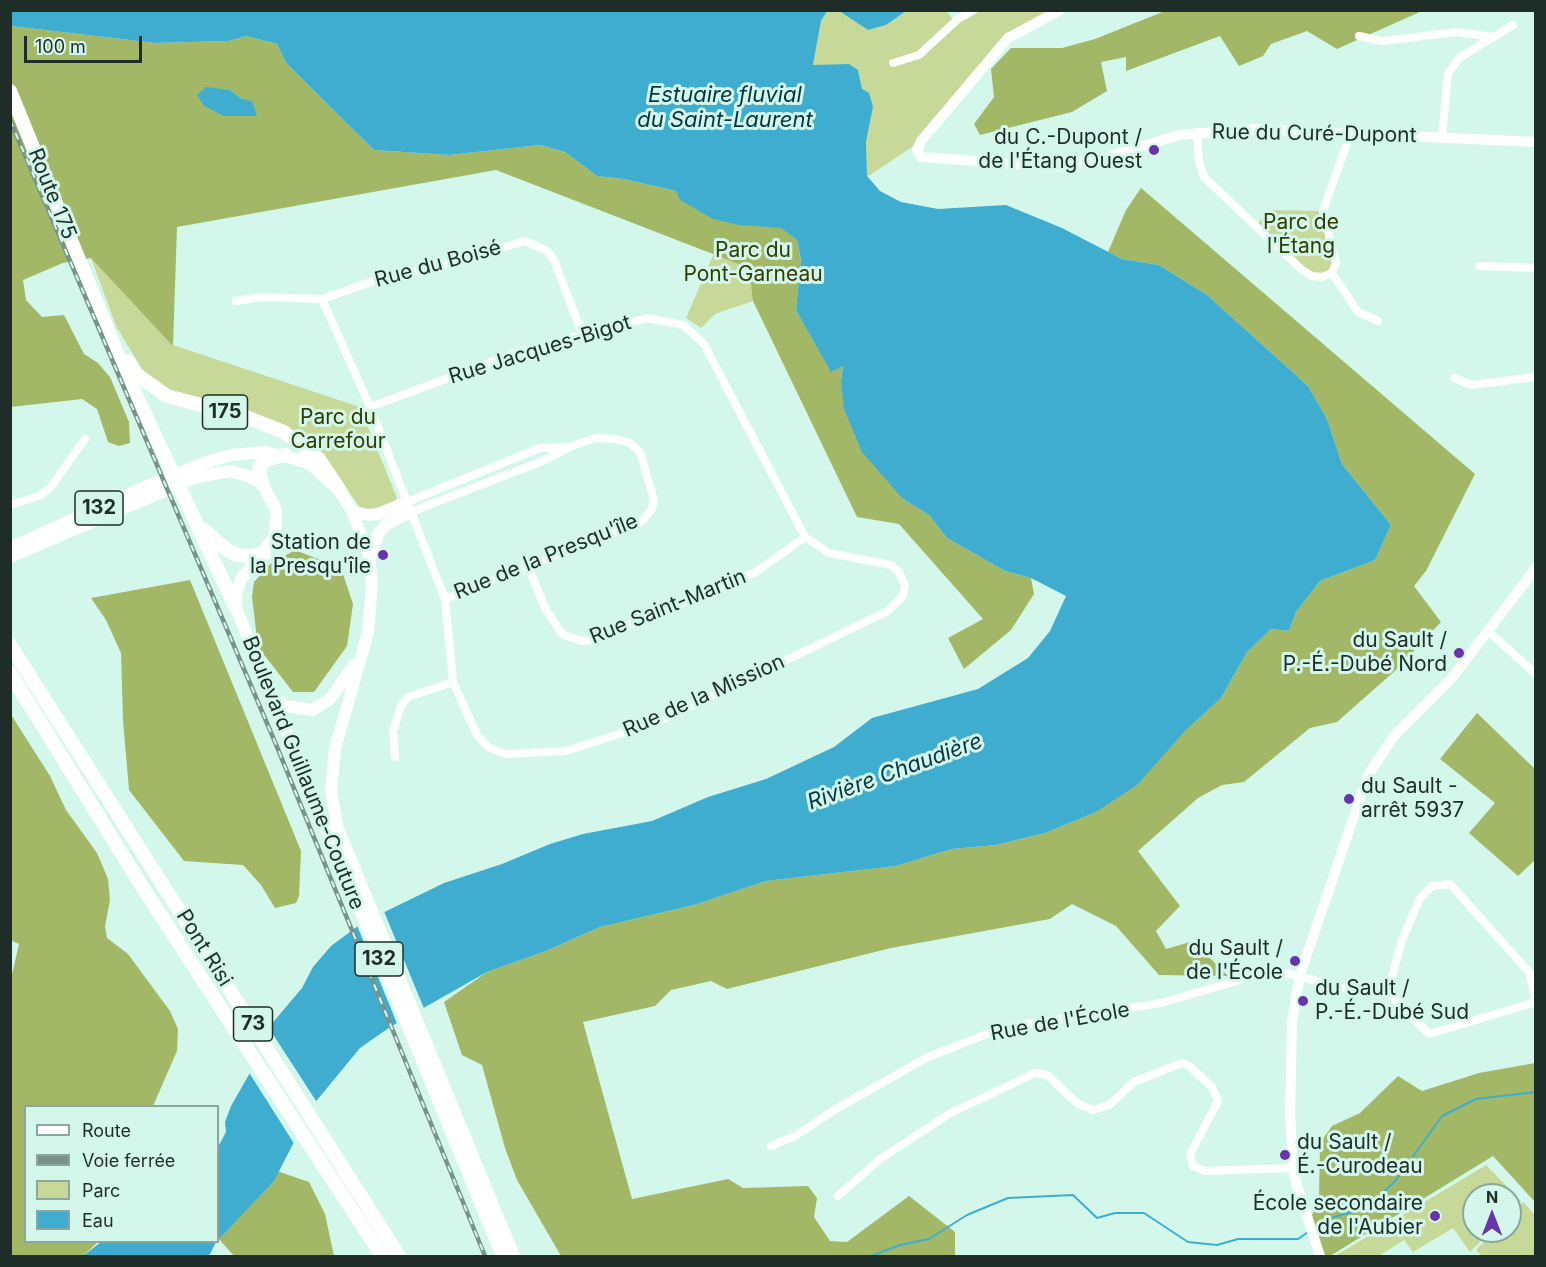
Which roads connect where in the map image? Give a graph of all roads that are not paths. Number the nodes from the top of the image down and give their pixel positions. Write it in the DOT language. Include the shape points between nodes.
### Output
graph roads {
  1 [pos="974,10"];
  2 [pos="1060,10"];
  3 [pos="1513,25"];
  4 [pos="1359,36"];
  5 [pos="1493,37"];
  6 [pos="893,63"];
  7 [pos="10,91"];
  8 [pos="1197,132"];
  9 [pos="1351,132"];
  10 [pos="1442,136"];
  11 [pos="1536,142"];
  12 [pos="79,263"];
  13 [pos="1479,266"];
  14 [pos="1536,268"];
  15 [pos="1332,273"];
  16 [pos="322,299"];
  17 [pos="236,301"];
  18 [pos="1378,321"];
  19 [pos="110,334"];
  20 [pos="583,336"];
  21 [pos="1536,377"];
  22 [pos="1454,378"];
  23 [pos="370,407"];
  24 [pos="85,439"];
  25 [pos="569,447"];
  26 [pos="285,455"];
  27 [pos="263,485"];
  28 [pos="340,491"];
  29 [pos="10,505"];
  30 [pos="409,507"];
  31 [pos="352,511"];
  32 [pos="198,524"];
  33 [pos="805,537"];
  34 [pos="10,548"];
  35 [pos="264,553"];
  36 [pos="10,556"];
  37 [pos="370,558"];
  38 [pos="528,566"];
  39 [pos="1536,568"];
  40 [pos="445,599"];
  41 [pos="236,608"];
  42 [pos="1487,630"];
  43 [pos="10,645"];
  44 [pos="361,654"];
  45 [pos="10,673"];
  46 [pos="1536,674"];
  47 [pos="453,682"];
  48 [pos="270,694"];
  49 [pos="395,757"];
  50 [pos="332,829"];
  51 [pos="1300,975"];
  52 [pos="1388,992"];
  53 [pos="1536,1001"];
  54 [pos="436,1086"];
  55 [pos="771,1146"];
  56 [pos="1293,1168"];
  57 [pos="838,1196"];
  58 [pos="382,1257"];
  59 [pos="399,1257"];
  60 [pos="502,1257"];
  61 [pos="514,1257"];
  62 [pos="1320,1257"];
  1 -- 6 [label="street" via="958,19 919,55"];
  2 -- 8 [label="street, Rue du Curé-Dupont" via="1008,38 921,141 921,158 1057,167"];
  3 -- 5 [label="street"];
  4 -- 5 [label="street" via="1383,41 1457,32"];
  5 -- 10 [label="street" via="1459,58 1448,74"];
  7 -- 12 [label="highway, Route 175 / 175"];
  8 -- 9 [label="street, Rue du Curé-Dupont"];
  8 -- 15 [label="street" via="1204,177 1301,270 1322,277"];
  9 -- 10 [label="street, Rue du Curé-Dupont"];
  9 -- 15 [label="street" via="1323,211 1336,262"];
  10 -- 11 [label="street, Rue du Curé-Dupont"];
  12 -- 19 [label="highway, Boulevard Guillaume-Couture / 175"];
  13 -- 14 [label="street"];
  15 -- 18 [label="street" via="1358,312"];
  16 -- 17 [label="street, Rue du Boisé" via="261,297"];
  16 -- 20 [label="street, Rue du Boisé" via="388,276 444,265 525,241 539,246 554,260"];
  16 -- 23 [label="street, Rue de la Mission"];
  19 -- 28 [label="highway, Boulevard Guillaume-Couture / 175" via="136,374 149,385 167,396 246,417 284,432 319,459"];
  19 -- 32 [label="highway, Boulevard Guillaume-Couture / 175"];
  20 -- 23 [label="street, Rue Jacques-Bigot" via="481,364"];
  20 -- 33 [label="street, Rue Jacques-Bigot" via="647,318 683,325 694,332 704,344"];
  21 -- 22 [label="street" via="1471,385"];
  23 -- 30 [label="street, Rue de la Mission"];
  24 -- 29 [label="street" via="50,488 39,496"];
  25 -- 30 [label="street, Rue de la Presqu'île" via="545,460"];
  25 -- 30 [label="street, Rue de la Presqu'île" via="540,448"];
  25 -- 38 [label="street, Rue de la Presqu'île" via="596,438 630,443 640,452 653,491 651,509 641,522"];
  26 -- 27 [label="highway" via="268,459 260,466"];
  26 -- 28 [label="main road, 132" via="309,464"];
  26 -- 34 [label="main road, 132" via="247,453 201,464"];
  27 -- 35 [label="main road" via="277,520 275,536"];
  27 -- 36 [label="main road, 132" via="230,471 197,477"];
  28 -- 31 [label="main road, Boulevard Guillaume-Couture / 132"];
  30 -- 31 [label="main road" via="368,515"];
  30 -- 37 [label="main road" via="378,534"];
  30 -- 40 [label="street, Rue de la Mission"];
  31 -- 37 [label="main road, Boulevard Guillaume-Couture / 132"];
  32 -- 35 [label="highway" via="237,555"];
  32 -- 41 [label="highway, Boulevard Guillaume-Couture / 175"];
  33 -- 38 [label="street, Rue Saint-Martin" via="756,572 593,640 570,638 557,628 544,608"];
  33 -- 47 [label="street, Rue de la Mission" via="829,553 891,565 899,572 903,596 888,611 660,721 566,751 505,754 488,747 477,735"];
  35 -- 41 [label="main road" via="241,579"];
  37 -- 44 [label="main road, Boulevard Guillaume-Couture / 132" via="371,607"];
  38 -- 40 [label="street, Rue de la Presqu'île"];
  39 -- 42 [label="street"];
  40 -- 47 [label="street, Rue de la Mission"];
  41 -- 48 [label="main road, Boulevard Guillaume-Couture / 132"];
  42 -- 46 [label="street"];
  42 -- 51 [label="street" via="1451,679 1394,736 1368,775"];
  43 -- 59 [label="highway, Pont Risi / 73"];
  44 -- 48 [label="main road" via="330,699 318,708 295,710"];
  44 -- 50 [label="main road, Boulevard Guillaume-Couture / 132" via="335,748"];
  45 -- 58 [label="highway, Pont Risi / 73" via="143,888"];
  47 -- 49 [label="street" via="408,697 401,706 393,731"];
  48 -- 50 [label="main road, Boulevard Guillaume-Couture / 132"];
  50 -- 54 [label="main road, Boulevard Guillaume-Couture / 132"];
  51 -- 52 [label="street, Rue de l'École" via="1353,990"];
  51 -- 55 [label="street, Rue de l'École" via="1274,970 1161,1003 1002,1028 928,1057 795,1136"];
  51 -- 56 [label="street" via="1292,1022"];
  52 -- 53 [label="street" via="1429,1034"];
  52 -- 53 [label="street" via="1402,940 1419,900 1432,886 1450,884 1529,972"];
  54 -- 60 [label="main road, Boulevard Guillaume-Couture / 132"];
  54 -- 61 [label="main road, Boulevard Guillaume-Couture / 132"];
  56 -- 57 [label="street" via="1205,1170 1193,1166 1190,1154 1218,1101 1212,1087 1182,1063 1134,1082 1108,1105 1094,1110 1078,1104 1047,1076 1035,1073 949,1114 880,1159"];
  56 -- 62 [label="street"];
}
